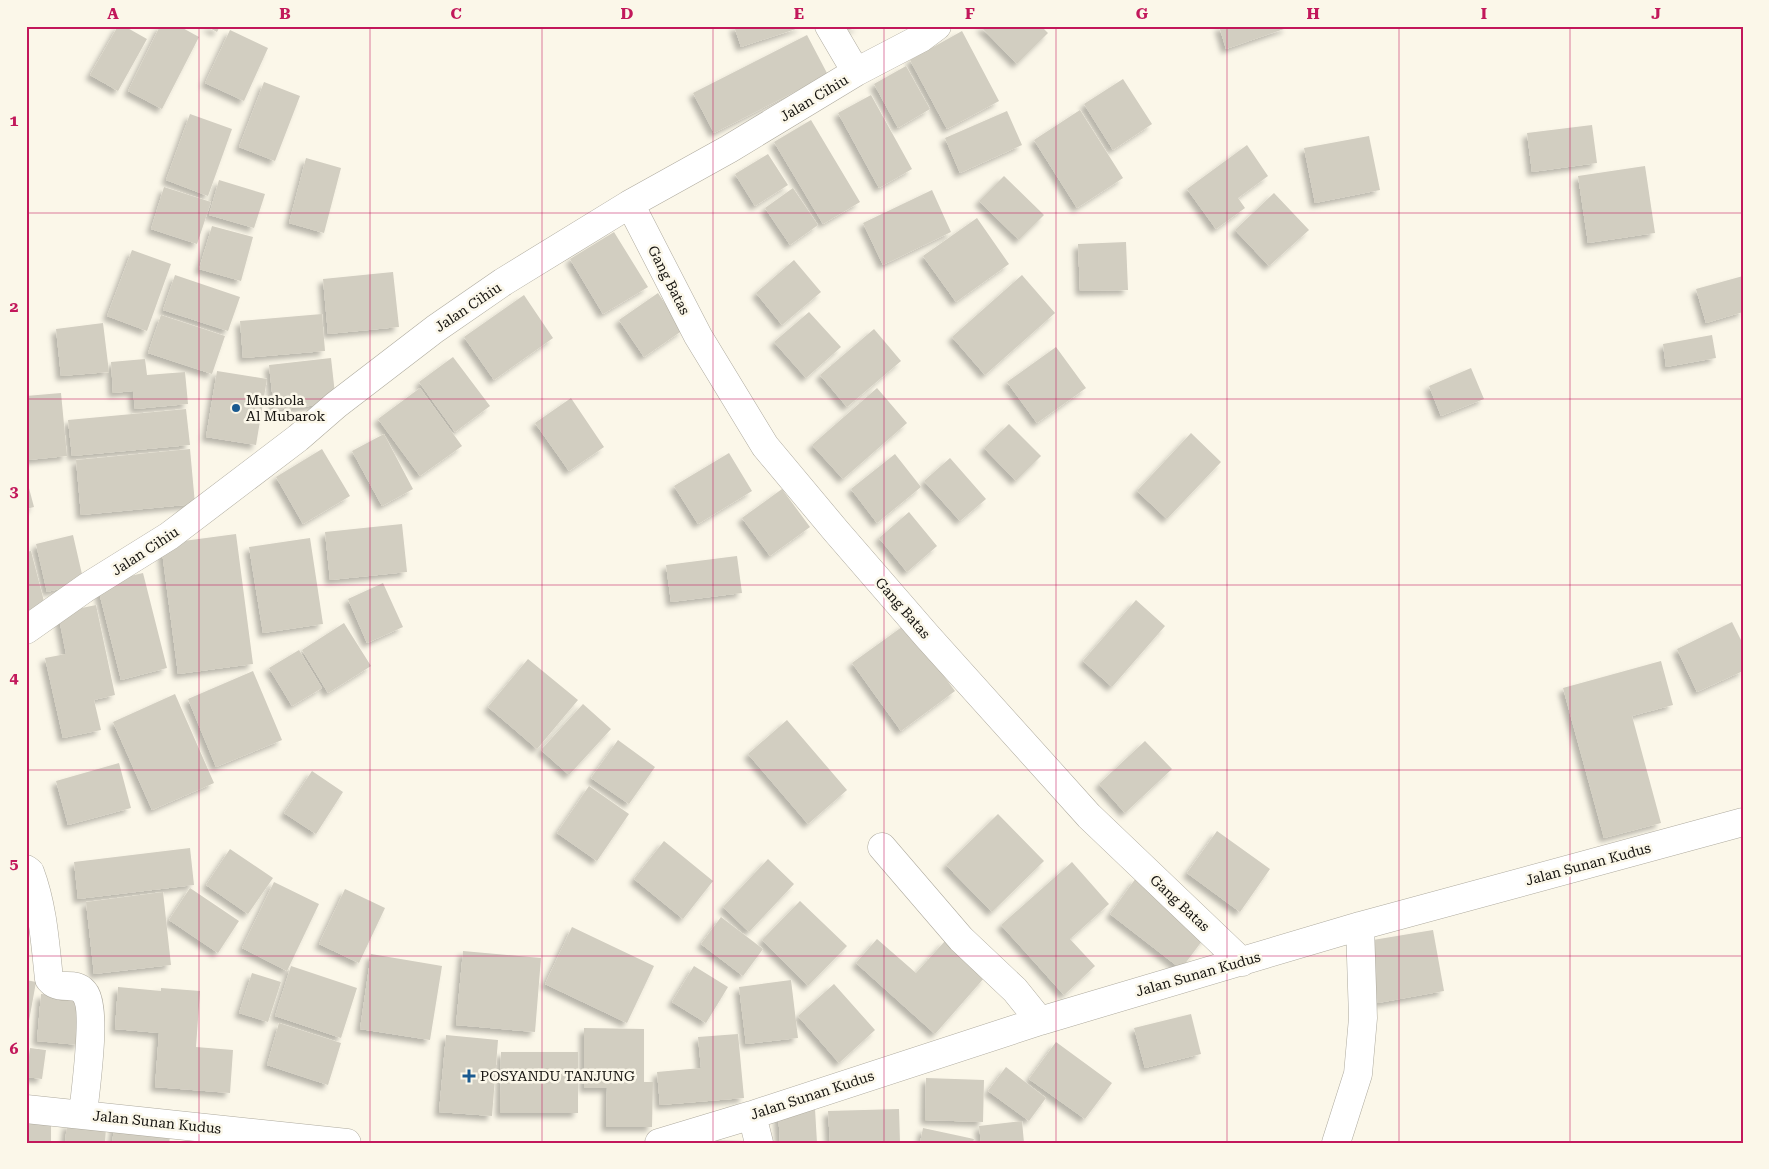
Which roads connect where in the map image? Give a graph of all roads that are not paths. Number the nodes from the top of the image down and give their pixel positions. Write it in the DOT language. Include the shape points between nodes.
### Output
graph roads {
  1 [pos="829,26"];
  2 [pos="937,26"];
  3 [pos="856,72"];
  4 [pos="630,204"];
  5 [pos="26,630"];
  6 [pos="1743,822"];
  7 [pos="882,847"];
  8 [pos="26,869"];
  9 [pos="1360,926"];
  10 [pos="1242,962"];
  11 [pos="1040,1021"];
  12 [pos="26,1109"];
  13 [pos="83,1114"];
  14 [pos="752,1115"];
  15 [pos="348,1143"];
  16 [pos="659,1143"];
  17 [pos="759,1143"];
  18 [pos="1336,1143"];
  1 -- 3 [label="street"];
  2 -- 3 [label="street, Jalan Cihiu" via="921,38"];
  3 -- 4 [label="street, Jalan Cihiu"];
  4 -- 5 [label="street, Jalan Cihiu" via="435,329 169,536"];
  4 -- 10 [label="street, Gang Batas" via="698,336 765,446 927,636 1089,816"];
  6 -- 9 [label="street, Jalan Sunan Kudus"];
  7 -- 11 [label="street" via="961,939 1015,990"];
  8 -- 13 [label="street" via="30,872 40,903 49,979 55,985 79,987 90,1002"];
  9 -- 10 [label="street, Jalan Sunan Kudus"];
  9 -- 18 [label="street" via="1363,1018 1358,1074"];
  10 -- 11 [label="street, Jalan Sunan Kudus"];
  11 -- 14 [label="street, Jalan Sunan Kudus"];
  12 -- 13 [label="street, Jalan Sunan Kudus"];
  13 -- 15 [label="street, Jalan Sunan Kudus"];
  14 -- 16 [label="street, Jalan Sunan Kudus"];
  14 -- 17 [label="street"];
}
